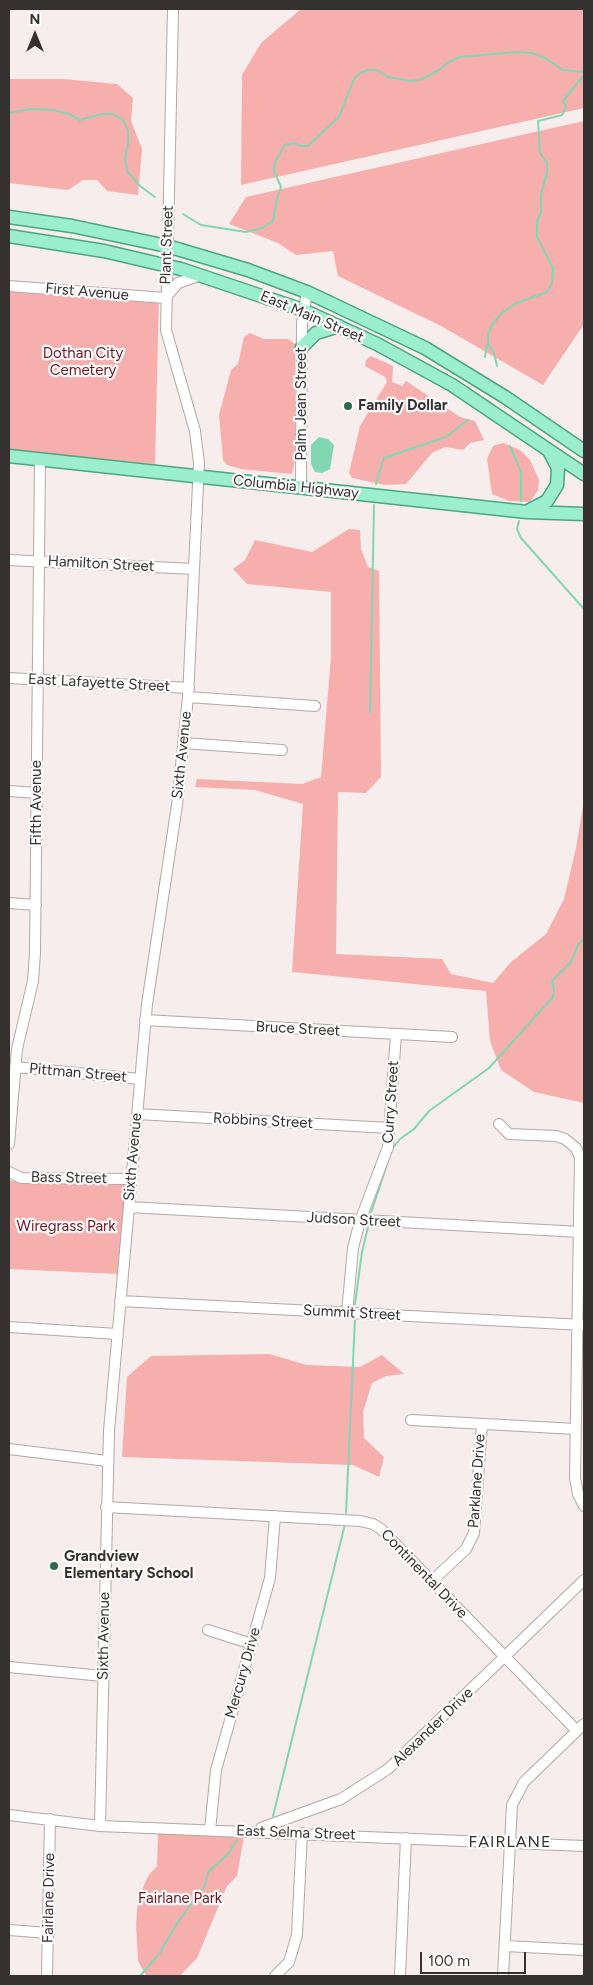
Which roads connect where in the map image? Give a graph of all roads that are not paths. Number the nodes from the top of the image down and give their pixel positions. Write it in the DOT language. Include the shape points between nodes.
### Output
graph roads {
  1 [pos="172,9"];
  2 [pos="9,217"];
  3 [pos="9,236"];
  4 [pos="167,246"];
  5 [pos="166,265"];
  6 [pos="202,275"];
  7 [pos="9,286"];
  8 [pos="307,292"];
  9 [pos="165,298"];
  10 [pos="303,310"];
  11 [pos="339,326"];
  12 [pos="302,347"];
  13 [pos="548,449"];
  14 [pos="584,451"];
  15 [pos="9,456"];
  16 [pos="40,459"];
  17 [pos="584,474"];
  18 [pos="198,476"];
  19 [pos="301,487"];
  20 [pos="527,512"];
  21 [pos="550,514"];
  22 [pos="584,514"];
  23 [pos="197,521"];
  24 [pos="584,523"];
  25 [pos="9,560"];
  26 [pos="38,561"];
  27 [pos="194,569"];
  28 [pos="9,678"];
  29 [pos="38,679"];
  30 [pos="188,693"];
  31 [pos="315,706"];
  32 [pos="184,743"];
  33 [pos="282,750"];
  34 [pos="9,791"];
  35 [pos="37,793"];
  36 [pos="9,903"];
  37 [pos="36,905"];
  38 [pos="145,1020"];
  39 [pos="396,1034"];
  40 [pos="452,1037"];
  41 [pos="15,1067"];
  42 [pos="140,1079"];
  43 [pos="137,1114"];
  44 [pos="500,1124"];
  45 [pos="390,1128"];
  46 [pos="9,1144"];
  47 [pos="9,1172"];
  48 [pos="131,1179"];
  49 [pos="129,1207"];
  50 [pos="360,1220"];
  51 [pos="580,1232"];
  52 [pos="120,1301"];
  53 [pos="347,1313"];
  54 [pos="581,1325"];
  55 [pos="9,1327"];
  56 [pos="117,1334"];
  57 [pos="411,1420"];
  58 [pos="482,1424"];
  59 [pos="576,1429"];
  60 [pos="9,1449"];
  61 [pos="107,1461"];
  62 [pos="584,1506"];
  63 [pos="106,1507"];
  64 [pos="275,1516"];
  65 [pos="584,1580"];
  66 [pos="432,1582"];
  67 [pos="208,1630"];
  68 [pos="252,1644"];
  69 [pos="505,1657"];
  70 [pos="9,1667"];
  71 [pos="103,1676"];
  72 [pos="581,1727"];
  73 [pos="9,1814"];
  74 [pos="50,1819"];
  75 [pos="100,1826"];
  76 [pos="210,1830"];
  77 [pos="253,1831"];
  78 [pos="302,1833"];
  79 [pos="406,1838"];
  80 [pos="509,1842"];
  81 [pos="584,1846"];
  82 [pos="9,1930"];
  83 [pos="49,1934"];
  84 [pos="505,1946"];
  85 [pos="584,1950"];
  86 [pos="47,1976"];
  87 [pos="275,1976"];
  88 [pos="400,1976"];
  89 [pos="503,1976"];
  1 -- 4 [label="street, Plant Street"];
  2 -- 4 [label="main road, East Main Street" via="91,229"];
  3 -- 5 [label="main road, East Main Street" via="78,246"];
  4 -- 5 [label="street, Plant Street"];
  4 -- 8 [label="main road, East Main Street"];
  5 -- 6 [label="main road, East Main Street"];
  5 -- 9 [label="street, Plant Street"];
  6 -- 9 [label="street" via="178,284"];
  6 -- 10 [label="main road, East Main Street"];
  7 -- 9 [label="street, First Avenue"];
  8 -- 10 [label="street, Palm Jean Street"];
  8 -- 14 [label="main road, East Main Street" via="426,348"];
  9 -- 18 [label="street, Plant Street" via="167,340 195,431 199,451"];
  10 -- 11 [label="main road, East Main Street"];
  10 -- 12 [label="street, Palm Jean Street"];
  11 -- 12 [label="main road" via="316,332"];
  11 -- 13 [label="main road, East Main Street" via="452,385"];
  12 -- 19 [label="street, Palm Jean Street"];
  13 -- 17 [label="main road, East Main Street"];
  13 -- 20 [label="main road" via="558,468 558,485 547,501"];
  15 -- 16 [label="main road, Columbia Highway"];
  16 -- 18 [label="main road, Columbia Highway"];
  16 -- 26 [label="street, Fifth Avenue"];
  18 -- 19 [label="main road, Columbia Highway"];
  18 -- 23 [label="street, Plant Street"];
  19 -- 20 [label="main road, Columbia Highway"];
  20 -- 21 [label="main road, Columbia Highway"];
  21 -- 22 [label="main road, Columbia Highway"];
  21 -- 24 [label="main road"];
  23 -- 27 [label="street, Sixth Avenue"];
  25 -- 26 [label="street, Hamilton Street"];
  26 -- 27 [label="street, Hamilton Street"];
  26 -- 29 [label="street, Fifth Avenue"];
  27 -- 30 [label="street, Sixth Avenue"];
  28 -- 29 [label="street, East Lafayette Street"];
  29 -- 30 [label="street, East Lafayette Street"];
  29 -- 35 [label="street, Fifth Avenue"];
  30 -- 31 [label="street, East Lafayette Street"];
  30 -- 32 [label="street, Sixth Avenue"];
  32 -- 33 [label="street"];
  32 -- 38 [label="street, Sixth Avenue"];
  34 -- 35 [label="street"];
  35 -- 37 [label="street, Fifth Avenue"];
  36 -- 37 [label="street"];
  37 -- 41 [label="street, Fifth Avenue" via="32,981"];
  38 -- 39 [label="street, Bruce Street"];
  38 -- 42 [label="street, Sixth Avenue"];
  39 -- 40 [label="street, Bruce Street"];
  39 -- 45 [label="street, Curry Street"];
  41 -- 42 [label="street, Pittman Street"];
  41 -- 46 [label="street, Fifth Avenue"];
  42 -- 43 [label="street, Sixth Avenue"];
  43 -- 45 [label="street, Robbins Street"];
  43 -- 48 [label="street, Sixth Avenue"];
  44 -- 51 [label="street" via="509,1134 561,1138 576,1148 581,1162"];
  45 -- 50 [label="street, Curry Street" via="388,1147"];
  47 -- 48 [label="street, Bass Street" via="21,1178"];
  48 -- 49 [label="street, Sixth Avenue"];
  49 -- 50 [label="street, Judson Street"];
  49 -- 52 [label="street, Sixth Avenue"];
  50 -- 51 [label="street, Judson Street"];
  50 -- 53 [label="street, Curry Street" via="350,1264"];
  51 -- 54 [label="street"];
  52 -- 53 [label="street, Summit Street"];
  52 -- 56 [label="street, Sixth Avenue"];
  53 -- 54 [label="street, Summit Street"];
  54 -- 59 [label="street"];
  55 -- 56 [label="street"];
  56 -- 61 [label="street, Sixth Avenue"];
  57 -- 58 [label="street"];
  58 -- 59 [label="street"];
  58 -- 66 [label="street, Parklane Drive" via="474,1533 466,1548"];
  59 -- 62 [label="street" via="576,1483"];
  60 -- 61 [label="street"];
  61 -- 63 [label="street, Sixth Avenue"];
  63 -- 64 [label="street, Continental Drive"];
  63 -- 71 [label="street, Sixth Avenue"];
  64 -- 66 [label="street, Continental Drive" via="373,1524"];
  64 -- 68 [label="street, Mercury Drive" via="270,1578"];
  65 -- 69 [label="street, Alexander Drive"];
  66 -- 69 [label="street, Continental Drive"];
  67 -- 68 [label="street"];
  68 -- 76 [label="street, Mercury Drive" via="216,1770"];
  69 -- 72 [label="street, Continental Drive"];
  69 -- 77 [label="street, Alexander Drive" via="414,1746 373,1780 325,1806"];
  70 -- 71 [label="street"];
  71 -- 75 [label="street, Sixth Avenue"];
  72 -- 80 [label="street" via="519,1789 511,1813"];
  73 -- 74 [label="street, East Selma Street"];
  74 -- 75 [label="street, East Selma Street"];
  74 -- 83 [label="street, Fairlane Drive"];
  75 -- 76 [label="street, East Selma Street"];
  76 -- 77 [label="street, East Selma Street"];
  77 -- 78 [label="street, East Selma Street"];
  78 -- 79 [label="street, East Selma Street"];
  78 -- 87 [label="street" via="297,1935 288,1962"];
  79 -- 80 [label="street, East Selma Street"];
  79 -- 88 [label="street"];
  80 -- 81 [label="street, East Selma Street"];
  80 -- 84 [label="street"];
  82 -- 83 [label="street"];
  83 -- 86 [label="street, Fairlane Drive"];
  84 -- 85 [label="street"];
  84 -- 89 [label="street"];
}
